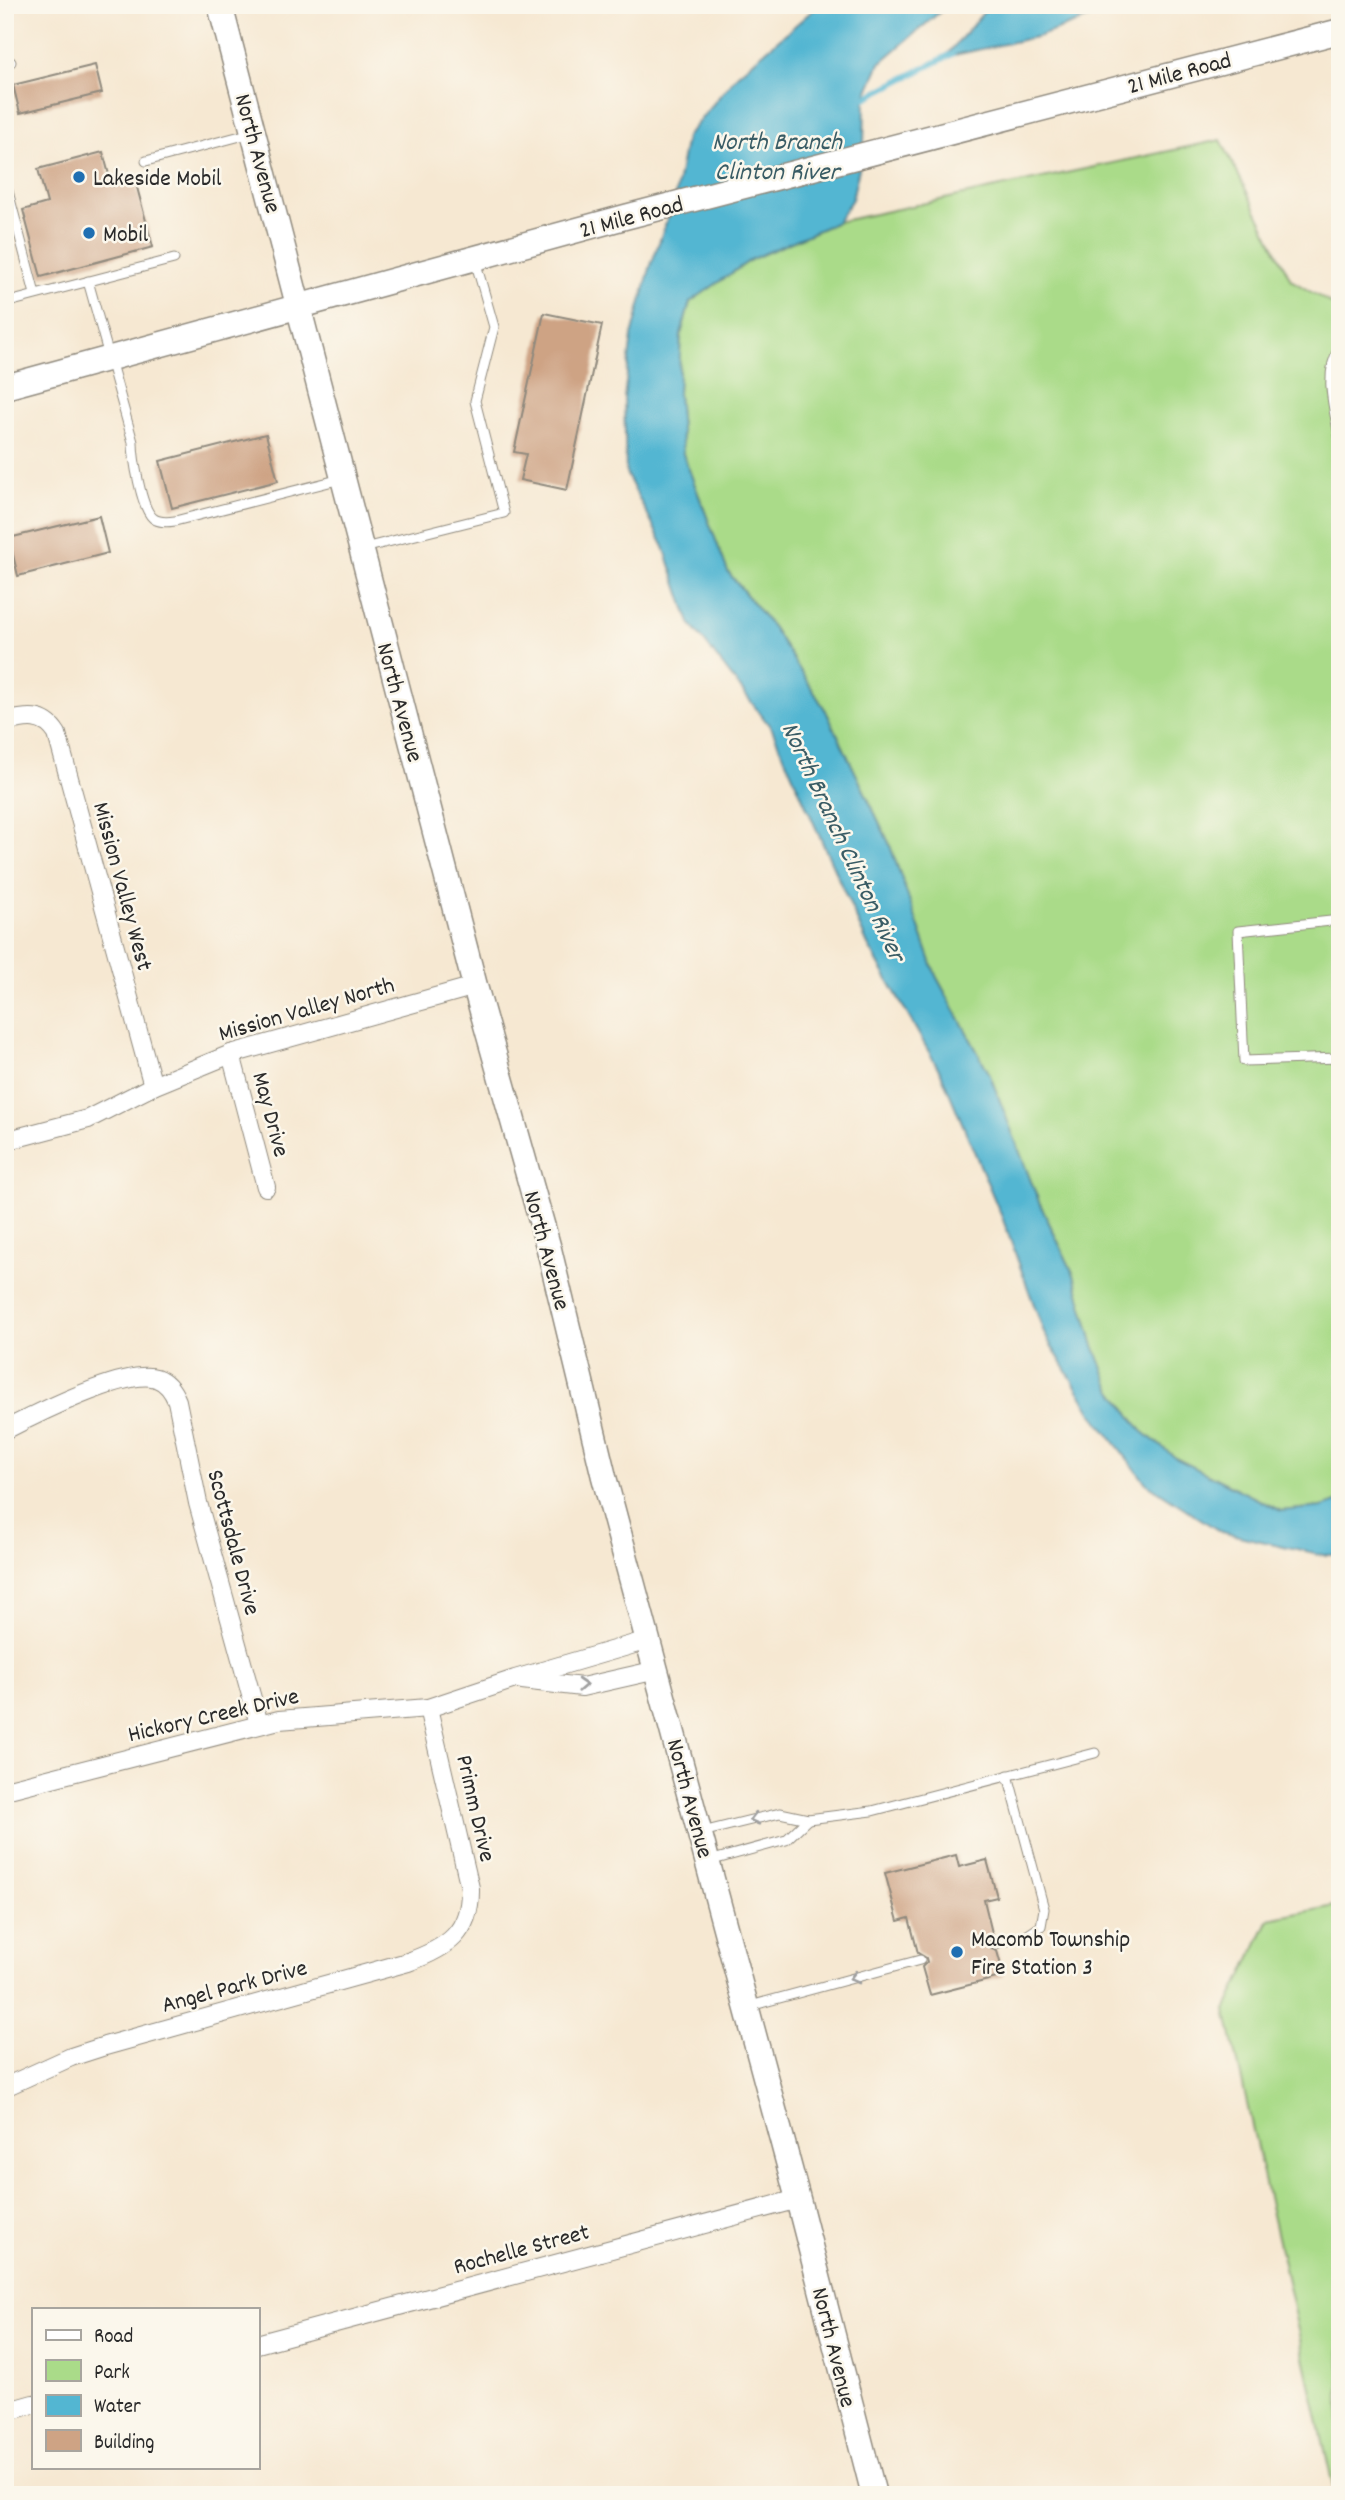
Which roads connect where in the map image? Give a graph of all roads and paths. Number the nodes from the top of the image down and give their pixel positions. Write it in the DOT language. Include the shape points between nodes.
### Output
graph roads {
  1 [pos="220,5"];
  2 [pos="1340,31"];
  3 [pos="254,132"];
  4 [pos="146,162"];
  5 [pos="5,180"];
  6 [pos="475,258"];
  7 [pos="174,259"];
  8 [pos="88,281"];
  9 [pos="35,294"];
  10 [pos="5,303"];
  11 [pos="299,305"];
  12 [pos="1340,346"];
  13 [pos="110,358"];
  14 [pos="5,387"];
  15 [pos="1340,441"];
  16 [pos="343,479"];
  17 [pos="360,549"];
  18 [pos="5,722"];
  19 [pos="1340,920"];
  20 [pos="475,986"];
  21 [pos="231,1054"];
  22 [pos="1340,1058"];
  23 [pos="153,1086"];
  24 [pos="5,1141"];
  25 [pos="266,1187"];
  26 [pos="5,1430"];
  27 [pos="648,1640"];
  28 [pos="657,1670"];
  29 [pos="515,1679"];
  30 [pos="428,1708"];
  31 [pos="259,1724"];
  32 [pos="1095,1753"];
  33 [pos="1008,1775"];
  34 [pos="5,1790"];
  35 [pos="808,1819"];
  36 [pos="700,1833"];
  37 [pos="708,1862"];
  38 [pos="466,1920"];
  39 [pos="995,1944"];
  40 [pos="920,1960"];
  41 [pos="746,2007"];
  42 [pos="5,2087"];
  43 [pos="798,2199"];
  44 [pos="259,2343"];
  45 [pos="32,2404"];
  46 [pos="5,2412"];
  47 [pos="874,2495"];
  1 -- 3 [label="street, North Avenue"];
  2 -- 6 [label="street, 21 Mile Road"];
  3 -- 4 [label="lane"];
  3 -- 11 [label="street, North Avenue"];
  5 -- 9 [label="lane"];
  6 -- 11 [label="street, 21 Mile Road"];
  6 -- 17 [label="lane" via="494,327 475,401 504,513"];
  7 -- 8 [label="lane"];
  8 -- 9 [label="lane"];
  8 -- 13 [label="lane"];
  9 -- 10 [label="lane"];
  11 -- 13 [label="street, 21 Mile Road"];
  11 -- 16 [label="street, North Avenue"];
  12 -- 15 [label="lane" via="1330,381"];
  13 -- 14 [label="street, 21 Mile Road"];
  13 -- 16 [label="lane" via="146,508 153,518 175,522"];
  16 -- 17 [label="street, North Avenue"];
  17 -- 20 [label="street, North Avenue"];
  18 -- 23 [label="street, Mission Valley West" via="27,717 43,720 60,742"];
  19 -- 22 [label="lane" via="1238,931 1244,1061"];
  20 -- 21 [label="street, Mission Valley North"];
  20 -- 27 [label="street, North Avenue" via="549,1249"];
  21 -- 23 [label="street, Mission Valley North"];
  21 -- 25 [label="street, May Drive"];
  23 -- 24 [label="street, Mission Valley North" via="88,1119"];
  26 -- 31 [label="street, Scottsdale Drive" via="60,1403 134,1377 158,1378 169,1386 177,1401 195,1493"];
  27 -- 28 [label="street, North Avenue"];
  27 -- 29 [label="street, Hickory Creek Drive"];
  29 -- 28 [label="street, Hickory Creek Drive, one-way" via="582,1687"];
  28 -- 36 [label="street, North Avenue"];
  29 -- 30 [label="street, Hickory Creek Drive"];
  30 -- 31 [label="street, Hickory Creek Drive"];
  30 -- 38 [label="street, Primm Drive" via="468,1873"];
  31 -- 34 [label="street, Hickory Creek Drive"];
  32 -- 33 [label="lane"];
  33 -- 35 [label="lane" via="872,1811"];
  33 -- 39 [label="lane" via="1044,1909 1041,1926 1026,1936"];
  35 -- 36 [label="lane, one-way" via="780,1813"];
  35 -- 37 [label="lane" via="786,1840"];
  36 -- 37 [label="street, North Avenue"];
  37 -- 41 [label="street, North Avenue"];
  38 -- 42 [label="street, Angel Park Drive" via="444,1945 408,1962 105,2046"];
  40 -- 41 [label="lane, one-way"];
  41 -- 43 [label="street, North Avenue"];
  43 -- 44 [label="street, Rochelle Street"];
  43 -- 47 [label="street, North Avenue"];
  45 -- 46 [label="street"];
}
